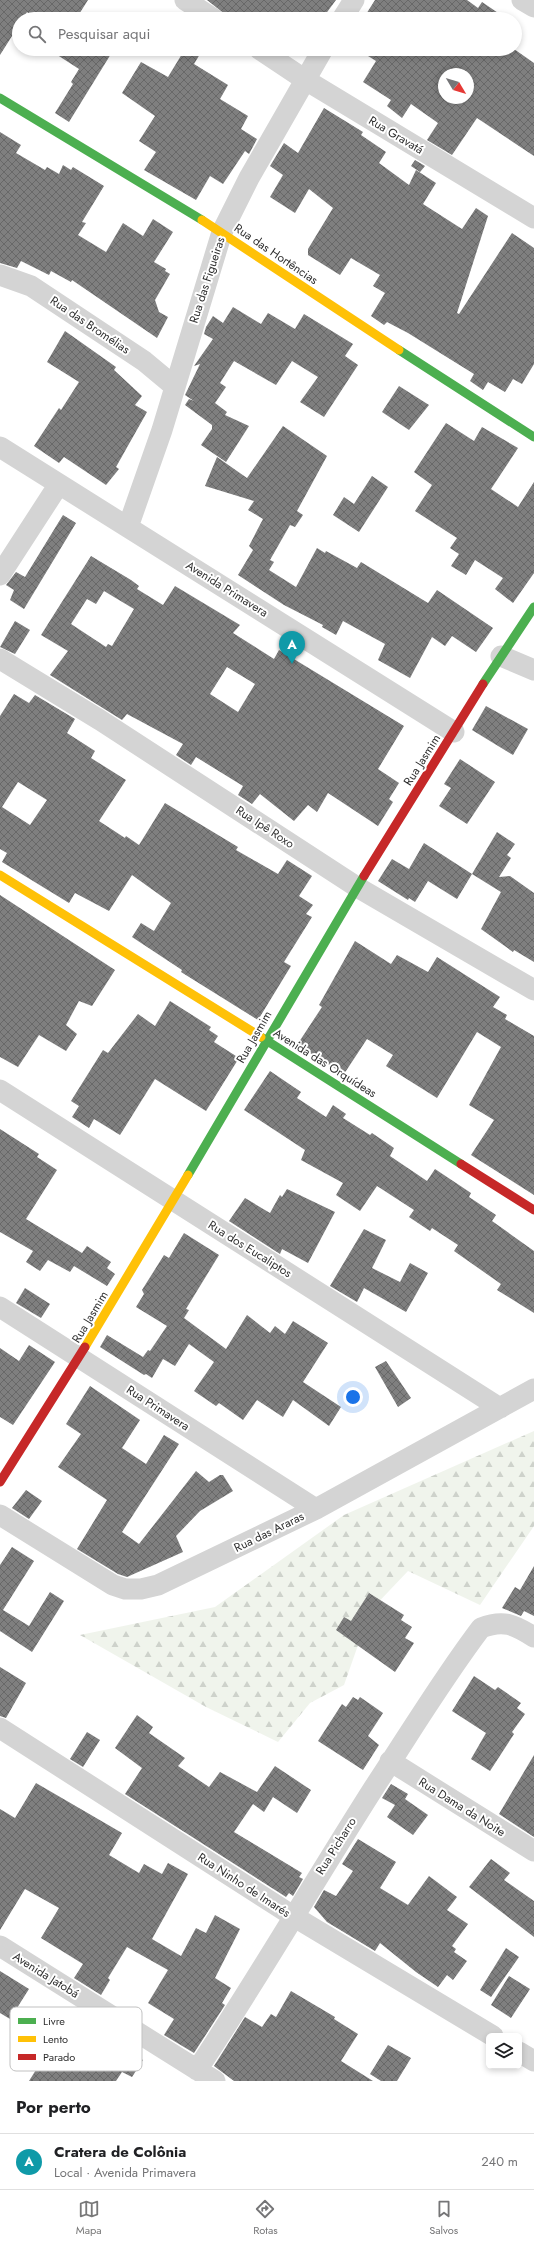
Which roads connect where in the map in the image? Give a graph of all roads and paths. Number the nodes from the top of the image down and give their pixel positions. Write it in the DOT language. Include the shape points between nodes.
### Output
graph roads {
  1 [pos="185,0"];
  2 [pos="354,0"];
  3 [pos="522,0"];
  4 [pos="534,7"];
  5 [pos="203,12"];
  6 [pos="346,12"];
  7 [pos="270,56"];
  8 [pos="319,56"];
  9 [pos="304,79"];
  10 [pos="0,98"];
  11 [pos="534,218"];
  12 [pos="222,232"];
  13 [pos="0,275"];
  14 [pos="174,386"];
  15 [pos="534,437"];
  16 [pos="0,447"];
  17 [pos="59,484"];
  18 [pos="128,527"];
  19 [pos="0,575"];
  20 [pos="534,608"];
  21 [pos="501,656"];
  22 [pos="0,658"];
  23 [pos="534,670"];
  24 [pos="454,732"];
  25 [pos="0,875"];
  26 [pos="357,887"];
  27 [pos="534,990"];
  28 [pos="266,1040"];
  29 [pos="0,1090"];
  30 [pos="173,1200"];
  31 [pos="534,1210"];
  32 [pos="0,1307"];
  33 [pos="80,1358"];
  34 [pos="534,1389"];
  35 [pos="500,1408"];
  36 [pos="0,1482"];
  37 [pos="316,1509"];
  38 [pos="0,1516"];
  39 [pos="534,1637"];
  40 [pos="0,1728"];
  41 [pos="390,1761"];
  42 [pos="534,1851"];
  43 [pos="292,1916"];
  44 [pos="0,1946"];
  45 [pos="96,2007"];
  46 [pos="488,2033"];
  47 [pos="142,2036"];
  48 [pos="522,2054"];
  49 [pos="534,2061"];
  50 [pos="196,2070"];
  51 [pos="215,2081"];
  1 -- 5 [label="street"];
  2 -- 6 [label="street"];
  3 -- 4 [label="street"];
  7 -- 9 [label="street, Rua Gravatá"];
  8 -- 9 [label="street, Rua das Figueiras"];
  9 -- 11 [label="street, Rua Gravatá"];
  9 -- 12 [label="street, Rua das Figueiras"];
  10 -- 12 [label="street, Rua das Hortências"];
  12 -- 14 [label="street, Rua das Figueiras"];
  12 -- 15 [label="street, Rua das Hortências" via="455,388"];
  13 -- 14 [label="street, Rua das Bromélias" via="31,286 144,361"];
  14 -- 18 [label="street, Rua das Figueiras" via="162,430"];
  16 -- 17 [label="street, Avenida Primavera"];
  17 -- 18 [label="street, Avenida Primavera"];
  17 -- 19 [label="street"];
  18 -- 24 [label="street, Avenida Primavera"];
  20 -- 21 [label="street, Rua Jasmim"];
  21 -- 23 [label="street"];
  21 -- 24 [label="street, Rua Jasmim"];
  22 -- 26 [label="street, Rua Ipê Roxo"];
  24 -- 26 [label="street, Rua Jasmim"];
  25 -- 28 [label="street, Avenida das Orquídeas"];
  26 -- 27 [label="street, Rua Ipê Roxo"];
  26 -- 28 [label="street, Rua Jasmim"];
  28 -- 30 [label="street, Rua Jasmim"];
  28 -- 31 [label="street, Avenida das Orquídeas"];
  29 -- 30 [label="street, Rua dos Eucaliptos"];
  30 -- 33 [label="street, Rua Jasmim"];
  30 -- 35 [label="street, Rua dos Eucaliptos"];
  32 -- 33 [label="street, Rua Primavera"];
  33 -- 36 [label="street, Rua Jasmim"];
  33 -- 37 [label="street, Rua Primavera"];
  34 -- 35 [label="street, Rua das Araras"];
  35 -- 37 [label="street, Rua das Araras"];
  37 -- 38 [label="street, Rua das Araras" via="158,1585 141,1589 125,1589 99,1578"];
  39 -- 41 [label="street, Rua Picharro" via="517,1626 503,1623 481,1628"];
  40 -- 43 [label="street, Rua Ninho de Imarés"];
  41 -- 42 [label="street, Rua Dama da Noite"];
  41 -- 43 [label="street, Rua Picharro"];
  43 -- 46 [label="street, Rua Ninho de Imarés"];
  43 -- 50 [label="street, Rua Picharro" via="248,1991"];
  44 -- 45 [label="street, Avenida Jatobá"];
  47 -- 50 [label="street, Avenida Jatobá"];
  48 -- 49 [label="street"];
  50 -- 51 [label="street, Avenida Jatobá"];
}
